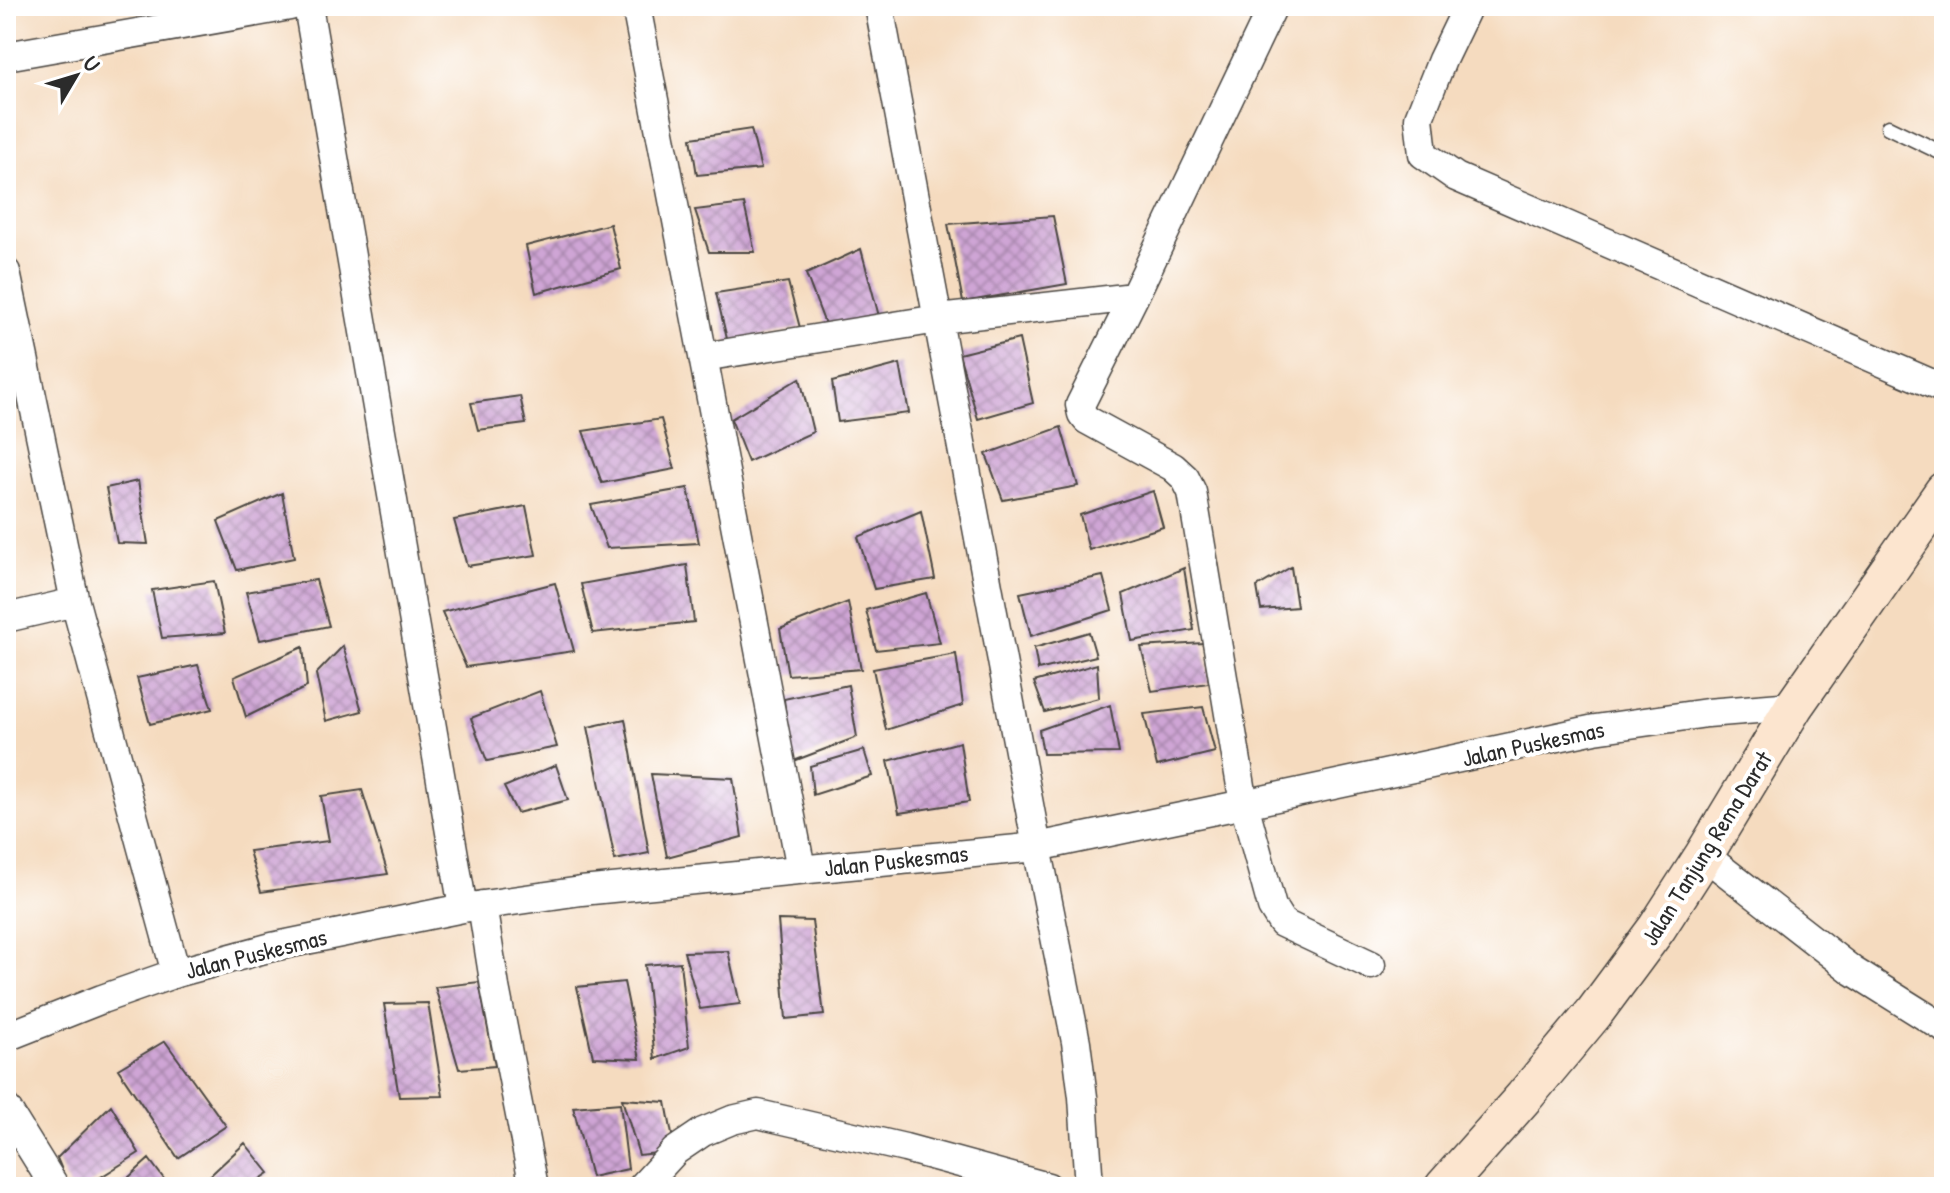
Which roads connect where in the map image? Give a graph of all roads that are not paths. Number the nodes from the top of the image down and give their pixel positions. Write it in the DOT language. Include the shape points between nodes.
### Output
graph roads {
  1 [pos="290,6"];
  2 [pos="308,6"];
  3 [pos="636,6"];
  4 [pos="879,6"];
  5 [pos="1273,6"];
  6 [pos="1468,6"];
  7 [pos="6,56"];
  8 [pos="1888,127"];
  9 [pos="1944,154"];
  10 [pos="7,283"];
  11 [pos="1134,297"];
  12 [pos="938,319"];
  13 [pos="703,357"];
  14 [pos="1944,389"];
  15 [pos="1944,491"];
  16 [pos="75,602"];
  17 [pos="6,618"];
  18 [pos="1794,706"];
  19 [pos="1244,804"];
  20 [pos="1037,847"];
  21 [pos="1704,855"];
  22 [pos="801,869"];
  23 [pos="473,907"];
  24 [pos="1371,965"];
  25 [pos="176,973"];
  26 [pos="1944,1028"];
  27 [pos="6,1037"];
  28 [pos="6,1108"];
  29 [pos="55,1187"];
  30 [pos="534,1187"];
  31 [pos="642,1187"];
  32 [pos="1048,1187"];
  33 [pos="1089,1187"];
  34 [pos="1444,1187"];
  1 -- 7 [label="street"];
  2 -- 23 [label="street"];
  3 -- 13 [label="street"];
  4 -- 12 [label="street"];
  5 -- 11 [label="street"];
  6 -- 14 [label="street" via="1419,118 1423,154 1456,177"];
  8 -- 9 [label="lane"];
  10 -- 16 [label="street"];
  11 -- 12 [label="street"];
  11 -- 19 [label="street" via="1080,405 1087,420 1173,467 1192,492"];
  12 -- 13 [label="street"];
  12 -- 20 [label="street"];
  13 -- 22 [label="street"];
  15 -- 18 [label="street, Jalan Tanjung Rema Darat"];
  16 -- 17 [label="street"];
  16 -- 25 [label="street"];
  18 -- 19 [label="street, Jalan Puskesmas" via="1595,729"];
  18 -- 21 [label="street, Jalan Tanjung Rema Darat"];
  19 -- 20 [label="street, Jalan Puskesmas"];
  19 -- 24 [label="street" via="1272,907 1282,923"];
  20 -- 22 [label="street, Jalan Puskesmas"];
  20 -- 33 [label="street" via="1076,1042"];
  21 -- 26 [label="street" via="1853,971"];
  21 -- 34 [label="street, Jalan Tanjung Rema Darat" via="1594,1013"];
  22 -- 23 [label="street, Jalan Puskesmas"];
  23 -- 25 [label="street, Jalan Puskesmas" via="272,947"];
  23 -- 30 [label="street" via="495,987"];
  25 -- 27 [label="street, Jalan Puskesmas"];
  28 -- 29 [label="street"];
  31 -- 32 [label="street" via="675,1151 703,1132 758,1114"];
}
